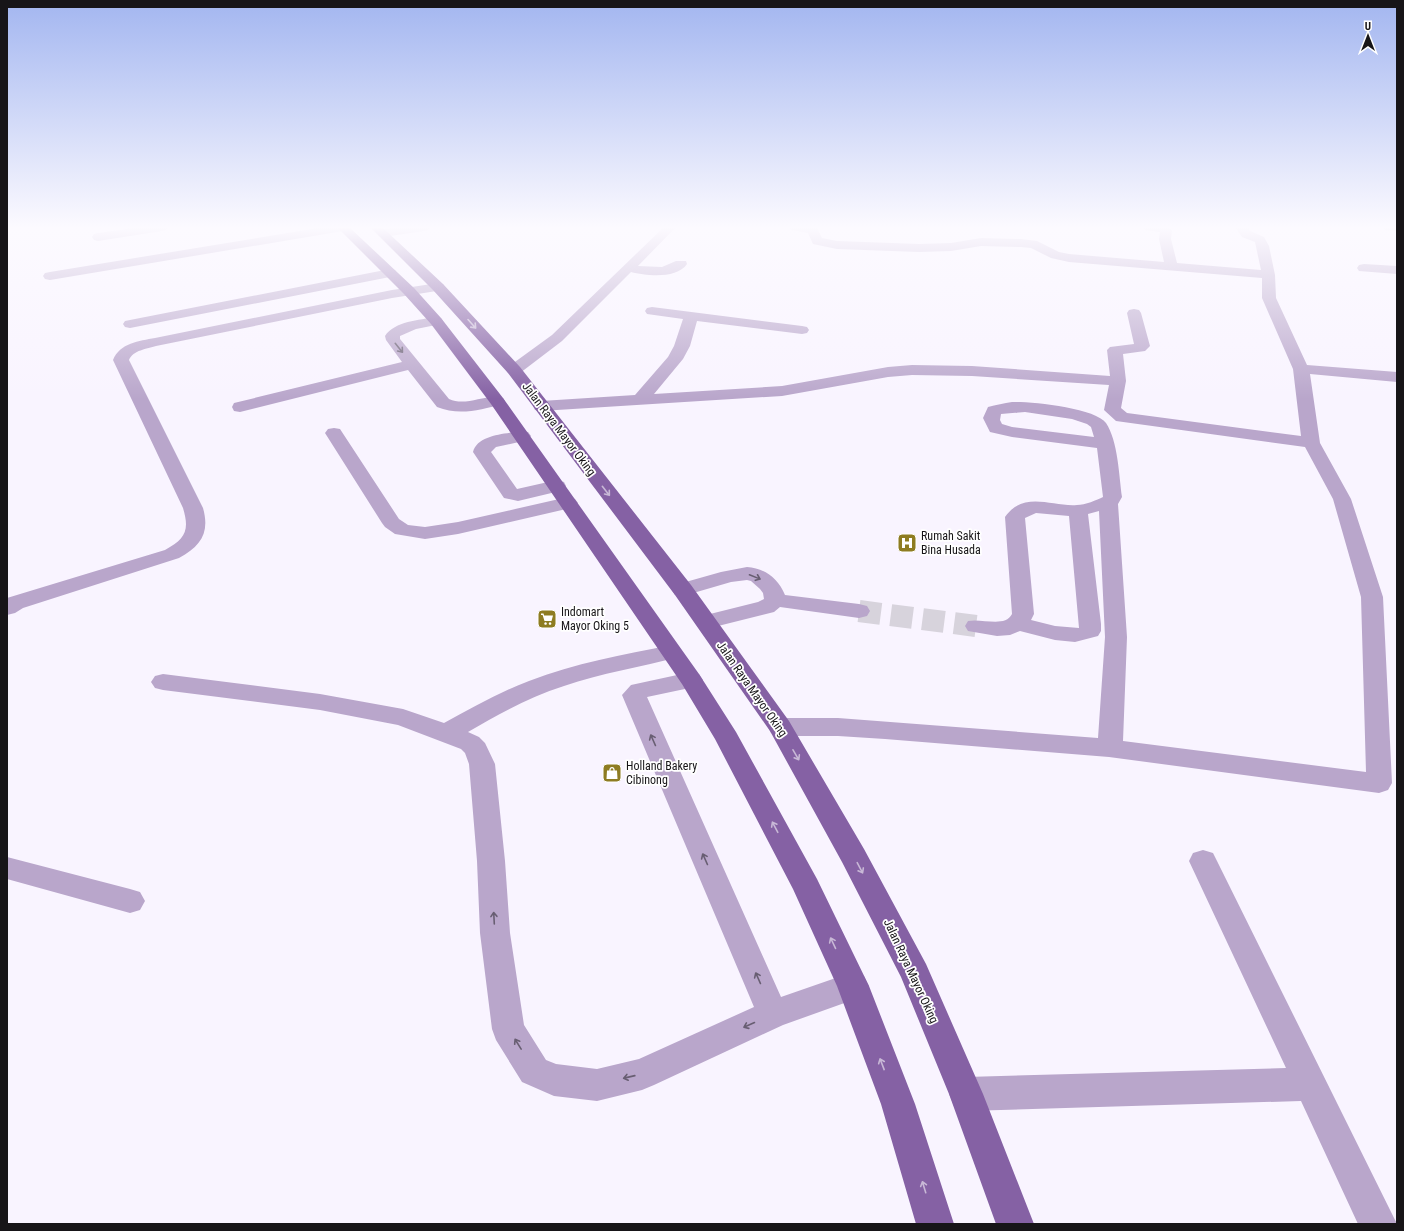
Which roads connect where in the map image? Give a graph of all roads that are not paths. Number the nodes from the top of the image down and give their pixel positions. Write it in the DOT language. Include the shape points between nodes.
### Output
graph roads {
  1 [pos="332,284"];
  2 [pos="402,284"];
  3 [pos="435,284"];
  4 [pos="612,284"];
  5 [pos="1268,284"];
  6 [pos="438,287"];
  7 [pos="409,291"];
  8 [pos="652,311"];
  9 [pos="1134,313"];
  10 [pos="691,317"];
  11 [pos="436,321"];
  12 [pos="130,324"];
  13 [pos="802,330"];
  14 [pos="412,364"];
  15 [pos="1302,368"];
  16 [pos="514,370"];
  17 [pos="1397,377"];
  18 [pos="1118,381"];
  19 [pos="497,401"];
  20 [pos="640,401"];
  21 [pos="541,406"];
  22 [pos="240,407"];
  23 [pos="334,433"];
  24 [pos="543,442"];
  25 [pos="1311,443"];
  26 [pos="1104,444"];
  27 [pos="562,495"];
  28 [pos="1108,502"];
  29 [pos="1078,511"];
  30 [pos="683,590"];
  31 [pos="775,600"];
  32 [pos="10,606"];
  33 [pos="859,611"];
  34 [pos="706,622"];
  35 [pos="1018,624"];
  36 [pos="976,626"];
  37 [pos="671,652"];
  38 [pos="691,680"];
  39 [pos="163,682"];
  40 [pos="780,727"];
  41 [pos="447,734"];
  42 [pos="1109,748"];
  43 [pos="1388,785"];
  44 [pos="1203,861"];
  45 [pos="7,868"];
  46 [pos="130,901"];
  47 [pos="853,986"];
  48 [pos="773,1014"];
  49 [pos="1311,1084"];
  50 [pos="966,1094"];
  51 [pos="935,1224"];
  52 [pos="1015,1224"];
  53 [pos="1378,1224"];
  1 -- 12 [label="street"];
  2 -- 7 [label="main road, Jalan Raya Mayor Oking"];
  3 -- 6 [label="main road, Jalan Raya Mayor Oking"];
  4 -- 16 [label="street" via="557,338"];
  5 -- 15 [label="street" via="1269,298"];
  6 -- 7 [label="street"];
  6 -- 16 [label="main road, Jalan Raya Mayor Oking, one-way"];
  7 -- 11 [label="main road, Jalan Raya Mayor Oking"];
  7 -- 32 [label="street" via="155,342 125,352 121,360 193,508 196,533 188,545 172,554"];
  8 -- 10 [label="street"];
  9 -- 18 [label="street" via="1142,346 1115,350"];
  10 -- 13 [label="street"];
  10 -- 20 [label="street" via="675,359"];
  11 -- 14 [label="street, one-way" via="413,325 394,333 393,340"];
  11 -- 19 [label="main road, Jalan Raya Mayor Oking"];
  14 -- 19 [label="street" via="447,405 462,407"];
  14 -- 22 [label="street"];
  15 -- 17 [label="street"];
  15 -- 25 [label="street"];
  16 -- 21 [label="main road, Jalan Raya Mayor Oking"];
  18 -- 20 [label="street" via="972,371 912,370 782,391"];
  18 -- 25 [label="street" via="1112,410 1122,417"];
  19 -- 24 [label="main road, Jalan Raya Mayor Oking"];
  20 -- 21 [label="street"];
  21 -- 24 [label="main road, Jalan Raya Mayor Oking"];
  23 -- 27 [label="street" via="392,523 402,530 425,533 458,528"];
  24 -- 27 [label="main road, Jalan Raya Mayor Oking"];
  24 -- 27 [label="street" via="490,443 482,452 511,494"];
  24 -- 30 [label="main road, Jalan Raya Mayor Oking, one-way"];
  25 -- 43 [label="street" via="1342,499 1372,597"];
  26 -- 26 [label="street" via="1099,424 1083,415 1019,407 1002,408 994,411 992,416 992,423 996,428"];
  26 -- 28 [label="street" via="1113,497"];
  27 -- 37 [label="main road, Jalan Raya Mayor Oking"];
  28 -- 29 [label="street"];
  28 -- 42 [label="street" via="1116,637"];
  29 -- 35 [label="street" via="1035,508 1023,510 1015,517 1023,614"];
  29 -- 35 [label="street" via="1090,631 1074,635"];
  30 -- 31 [label="street, one-way" via="741,574 752,574 760,577 774,592"];
  30 -- 34 [label="main road, Jalan Raya Mayor Oking"];
  31 -- 33 [label="street"];
  31 -- 34 [label="street" via="766,607"];
  34 -- 40 [label="main road, Jalan Raya Mayor Oking"];
  35 -- 36 [label="street" via="1000,629"];
  37 -- 38 [label="main road, Jalan Raya Mayor Oking"];
  37 -- 41 [label="street" via="560,678 508,699"];
  47 -- 38 [label="main road, Jalan Raya Mayor Oking, one-way" via="796,867 727,738"];
  48 -- 38 [label="street, one-way" via="634,695 639,691"];
  39 -- 41 [label="street" via="320,702 403,717"];
  40 -- 42 [label="street" via="854,728"];
  40 -- 50 [label="main road, Jalan Raya Mayor Oking, one-way" via="854,857 915,974"];
  48 -- 41 [label="street, one-way" via="642,1074 596,1084 554,1080 534,1071 508,1029 495,933 482,764 476,749 470,743"];
  42 -- 43 [label="street"];
  44 -- 49 [label="street"];
  45 -- 46 [label="street"];
  47 -- 48 [label="street"];
  51 -- 47 [label="main road, Jalan Raya Mayor Oking, one-way" via="898,1104"];
  49 -- 50 [label="street"];
  49 -- 53 [label="street"];
  50 -- 52 [label="main road, Jalan Raya Mayor Oking"];
}
